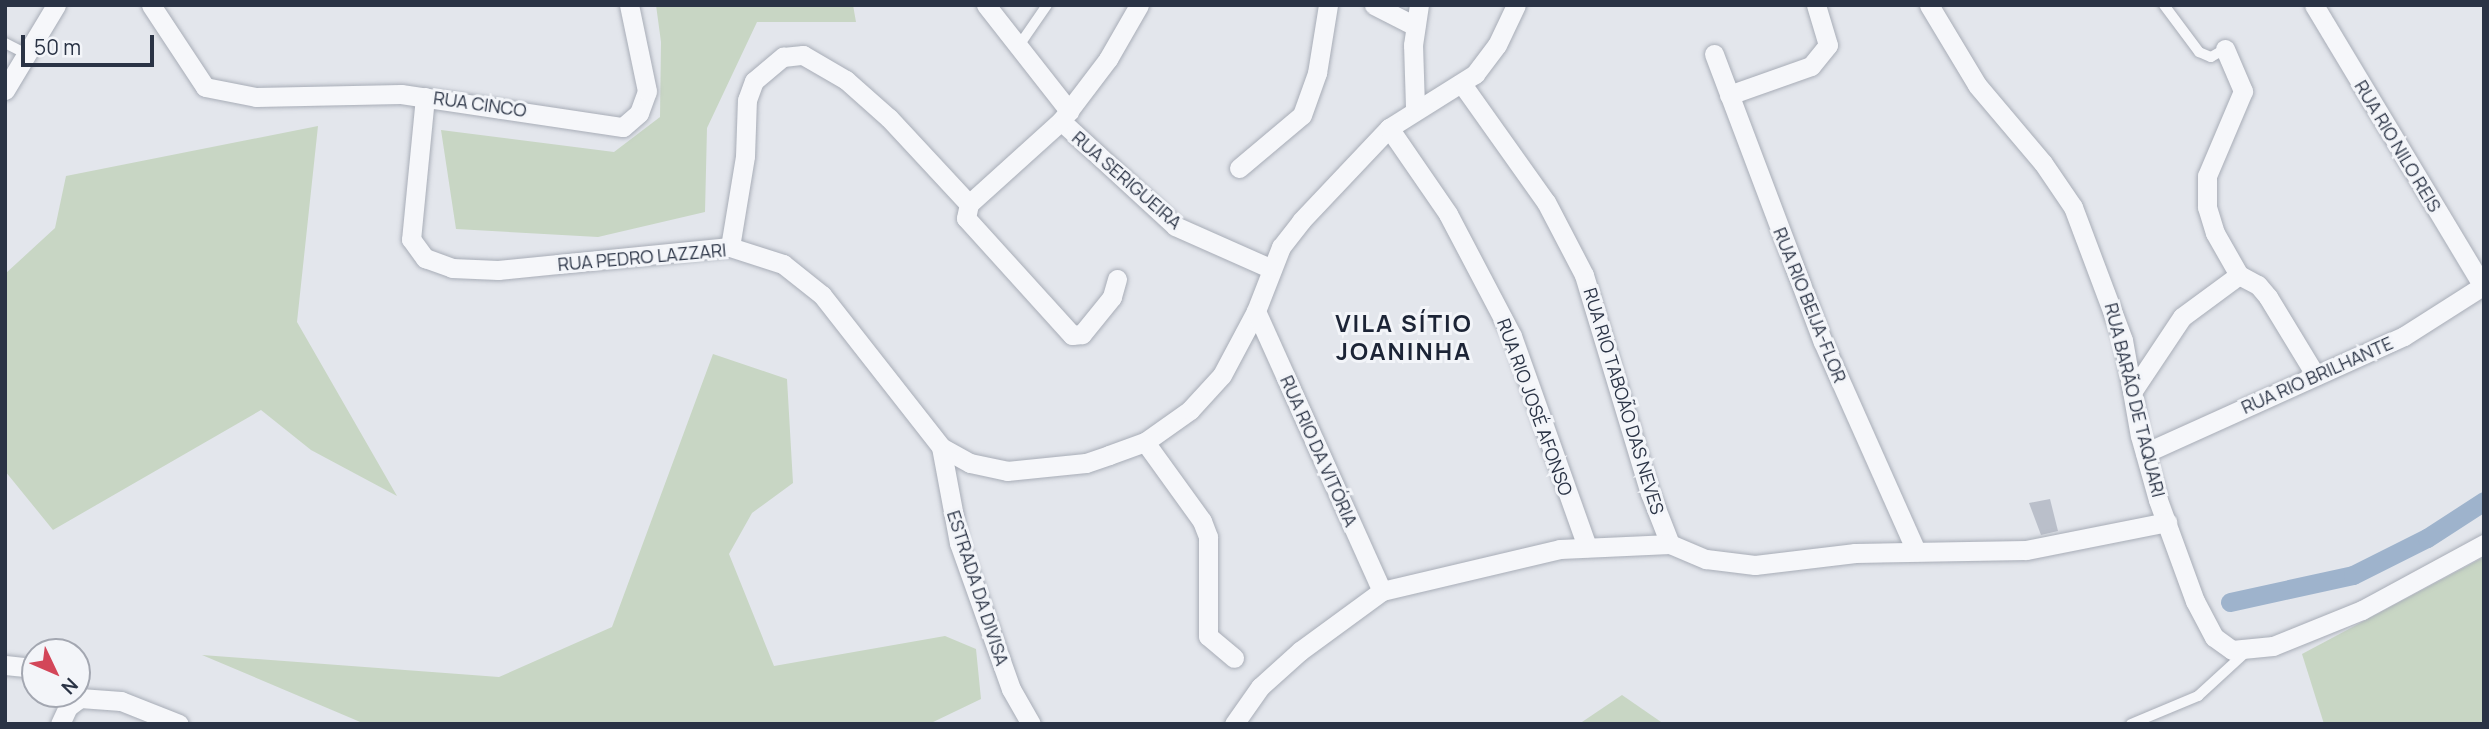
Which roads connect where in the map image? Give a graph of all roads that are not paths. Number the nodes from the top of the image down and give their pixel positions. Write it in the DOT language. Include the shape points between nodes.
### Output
graph roads {
  1 [pos="56,5"];
  2 [pos="151,5"];
  3 [pos="629,5"];
  4 [pos="986,5"];
  5 [pos="1047,5"];
  6 [pos="1139,5"];
  7 [pos="1328,5"];
  8 [pos="1374,5"];
  9 [pos="1419,5"];
  10 [pos="1516,5"];
  11 [pos="1816,5"];
  12 [pos="1929,5"];
  13 [pos="2164,5"];
  14 [pos="2314,5"];
  15 [pos="1415,26"];
  16 [pos="5,43"];
  17 [pos="1018,47"];
  18 [pos="2225,49"];
  19 [pos="27,54"];
  20 [pos="1714,54"];
  21 [pos="1462,84"];
  22 [pos="5,90"];
  23 [pos="1729,95"];
  24 [pos="425,97"];
  25 [pos="1415,107"];
  26 [pos="1065,116"];
  27 [pos="1389,128"];
  28 [pos="1239,168"];
  29 [pos="969,204"];
  30 [pos="730,247"];
  31 [pos="1272,269"];
  32 [pos="2239,275"];
  33 [pos="1117,279"];
  34 [pos="2483,286"];
  35 [pos="1256,311"];
  36 [pos="2316,376"];
  37 [pos="2132,392"];
  38 [pos="1145,442"];
  39 [pos="941,447"];
  40 [pos="2145,453"];
  41 [pos="2167,522"];
  42 [pos="1670,544"];
  43 [pos="2484,544"];
  44 [pos="1587,547"];
  45 [pos="1916,551"];
  46 [pos="1382,591"];
  47 [pos="2246,652"];
  48 [pos="1234,657"];
  49 [pos="91,700"];
  50 [pos="68,708"];
  51 [pos="60,724"];
  52 [pos="179,724"];
  53 [pos="1031,724"];
  54 [pos="1234,724"];
  55 [pos="2131,724"];
  1 -- 19 [label="street"];
  2 -- 24 [label="street, RUA CINCO" via="205,88 256,97"];
  3 -- 24 [label="street, RUA CINCO" via="647,91 639,113 623,127"];
  4 -- 17 [label="street, RUA SERIGUEIRA"];
  5 -- 17 [label="lane"];
  6 -- 26 [label="street" via="1108,59"];
  7 -- 28 [label="street" via="1317,73 1303,115"];
  8 -- 15 [label="street"];
  9 -- 15 [label="street"];
  10 -- 21 [label="street" via="1484,65"];
  11 -- 23 [label="street" via="1828,45 1811,66"];
  12 -- 37 [label="street, RUA BARÃO DE TAQUARI" via="1977,85 2043,163 2073,207 2123,340"];
  13 -- 18 [label="lane" via="2199,52 2211,57"];
  14 -- 34 [label="street, RUA RIO NILO REIS"];
  15 -- 25 [label="street"];
  16 -- 19 [label="lane"];
  17 -- 26 [label="street, RUA SERIGUEIRA"];
  18 -- 32 [label="street" via="2243,91 2207,176 2207,207 2215,233"];
  19 -- 22 [label="street"];
  20 -- 23 [label="street, RUA RIO BEIJA-FLOR"];
  21 -- 25 [label="street"];
  21 -- 42 [label="street, RUA RIO TABOÃO DAS NEVES" via="1546,202 1584,275 1650,494"];
  23 -- 45 [label="street, RUA RIO BEIJA-FLOR" via="1823,342"];
  24 -- 30 [label="street, RUA PEDRO LAZZARI" via="411,240 425,258 452,268 498,270"];
  25 -- 27 [label="street"];
  26 -- 29 [label="street"];
  26 -- 31 [label="street, RUA SERIGUEIRA" via="1175,226"];
  27 -- 31 [label="street" via="1301,221 1281,247"];
  27 -- 44 [label="street, RUA RIO JOSÉ AFONSO" via="1448,214 1512,336"];
  29 -- 30 [label="street" via="889,118 846,80 803,55 783,57 754,81 747,100"];
  29 -- 33 [label="street" via="966,218 1072,335 1082,334 1112,297"];
  30 -- 39 [label="street, RUA PEDRO LAZZARI" via="783,264 806,279"];
  31 -- 35 [label="street"];
  32 -- 36 [label="street" via="2258,285 2268,297"];
  32 -- 37 [label="street" via="2182,317"];
  34 -- 36 [label="street, RUA RIO BRILHANTE" via="2404,337"];
  35 -- 38 [label="street" via="1222,375 1190,410"];
  35 -- 46 [label="street, RUA RIO DA VITÓRIA"];
  36 -- 40 [label="street, RUA RIO BRILHANTE"];
  37 -- 40 [label="street, RUA BARÃO DE TAQUARI"];
  38 -- 39 [label="street" via="1086,463 1007,471 970,463"];
  38 -- 48 [label="street" via="1208,537 1208,636"];
  39 -- 53 [label="street, ESTRADA DA DIVISA" via="959,543 1011,689"];
  40 -- 41 [label="street, RUA BARÃO DE TAQUARI"];
  41 -- 45 [label="street" via="2026,550"];
  41 -- 47 [label="street, RUA BARÃO DE TAQUARI" via="2208,630 2232,650"];
  42 -- 44 [label="street"];
  42 -- 45 [label="street" via="1706,559 1755,565"];
  43 -- 47 [label="street" via="2362,610 2273,646"];
  44 -- 46 [label="street"];
  46 -- 54 [label="street" via="1336,622 1260,687"];
  47 -- 55 [label="lane" via="2198,696"];
  49 -- 52 [label="street" via="121,701"];
  50 -- 51 [label="street"];
}
